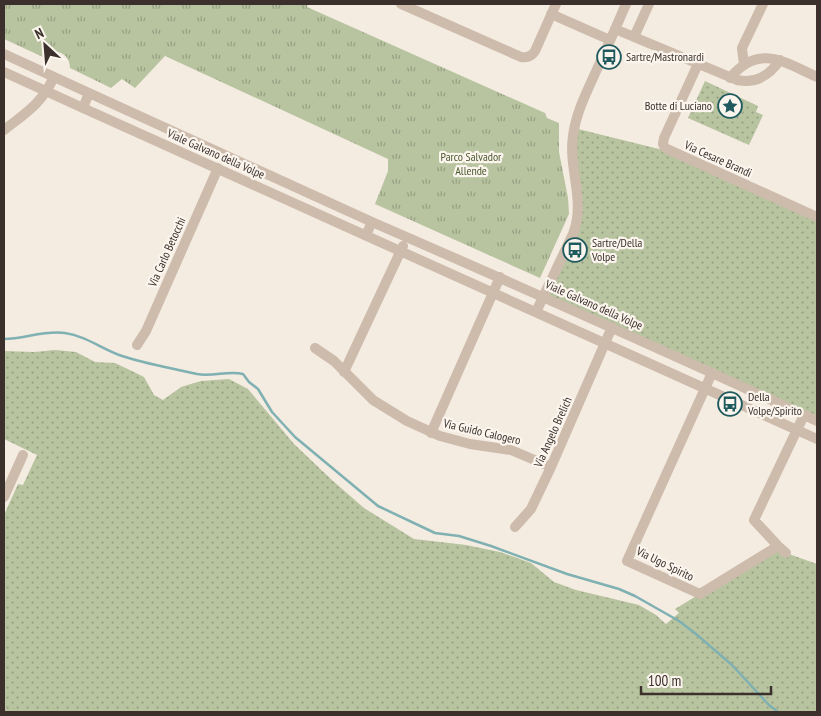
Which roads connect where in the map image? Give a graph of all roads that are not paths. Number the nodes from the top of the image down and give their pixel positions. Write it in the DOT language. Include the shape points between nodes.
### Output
graph roads {
  1 [pos="402,4"];
  2 [pos="556,4"];
  3 [pos="626,4"];
  4 [pos="649,4"];
  5 [pos="763,4"];
  6 [pos="551,14"];
  7 [pos="615,29"];
  8 [pos="634,37"];
  9 [pos="610,40"];
  10 [pos="4,54"];
  11 [pos="780,60"];
  12 [pos="698,64"];
  13 [pos="744,65"];
  14 [pos="4,72"];
  15 [pos="54,77"];
  16 [pos="817,77"];
  17 [pos="730,78"];
  18 [pos="47,92"];
  19 [pos="90,93"];
  20 [pos="83,108"];
  21 [pos="4,130"];
  22 [pos="218,168"];
  23 [pos="817,218"];
  24 [pos="372,222"];
  25 [pos="366,235"];
  26 [pos="407,237"];
  27 [pos="401,251"];
  28 [pos="500,278"];
  29 [pos="493,293"];
  30 [pos="544,296"];
  31 [pos="536,312"];
  32 [pos="612,327"];
  33 [pos="606,343"];
  34 [pos="137,345"];
  35 [pos="314,348"];
  36 [pos="344,372"];
  37 [pos="712,373"];
  38 [pos="704,388"];
  39 [pos="804,415"];
  40 [pos="817,421"];
  41 [pos="796,430"];
  42 [pos="431,433"];
  43 [pos="817,439"];
  44 [pos="23,454"];
  45 [pos="551,467"];
  46 [pos="7,481"];
  47 [pos="4,497"];
  48 [pos="515,527"];
  49 [pos="778,546"];
  50 [pos="786,553"];
  1 -- 6 [label="street" via="523,57 534,53"];
  2 -- 6 [label="street"];
  3 -- 7 [label="street"];
  4 -- 8 [label="street"];
  5 -- 13 [label="street" via="742,48"];
  6 -- 9 [label="street"];
  7 -- 8 [label="street"];
  7 -- 9 [label="street"];
  8 -- 12 [label="street"];
  9 -- 30 [label="street" via="574,128 576,224"];
  10 -- 15 [label="street, Viale Galvano della Volpe"];
  11 -- 13 [label="street" via="762,58"];
  11 -- 16 [label="street"];
  11 -- 17 [label="street" via="771,72 759,79 746,82"];
  12 -- 17 [label="street"];
  12 -- 23 [label="street, Via Cesare Brandi" via="664,138 665,148"];
  13 -- 17 [label="street"];
  14 -- 18 [label="street, Viale Galvano della Volpe"];
  15 -- 18 [label="street"];
  15 -- 19 [label="street, Viale Galvano della Volpe"];
  18 -- 20 [label="street, Viale Galvano della Volpe"];
  18 -- 21 [label="street" via="36,106"];
  19 -- 20 [label="street"];
  19 -- 24 [label="street, Viale Galvano della Volpe"];
  20 -- 22 [label="street, Viale Galvano della Volpe"];
  22 -- 25 [label="street, Viale Galvano della Volpe"];
  22 -- 34 [label="street, Via Carlo Betocchi"];
  24 -- 25 [label="street"];
  24 -- 26 [label="street, Viale Galvano della Volpe"];
  25 -- 27 [label="street, Viale Galvano della Volpe"];
  26 -- 27 [label="street"];
  26 -- 28 [label="street, Viale Galvano della Volpe"];
  27 -- 29 [label="street, Viale Galvano della Volpe"];
  27 -- 36 [label="street"];
  28 -- 29 [label="street"];
  28 -- 30 [label="street, Viale Galvano della Volpe"];
  29 -- 31 [label="street, Viale Galvano della Volpe"];
  29 -- 42 [label="street"];
  30 -- 31 [label="street"];
  30 -- 32 [label="street, Viale Galvano della Volpe"];
  31 -- 33 [label="street, Viale Galvano della Volpe"];
  32 -- 33 [label="street, Via Angelo Brelich"];
  32 -- 37 [label="street, Viale Galvano della Volpe"];
  33 -- 38 [label="street, Viale Galvano della Volpe"];
  33 -- 45 [label="street, Via Angelo Brelich"];
  35 -- 36 [label="street, Via Guido Calogero"];
  36 -- 42 [label="street, Via Guido Calogero" via="380,406"];
  37 -- 38 [label="street, Via Ugo Spirito"];
  37 -- 39 [label="street, Viale Galvano della Volpe"];
  38 -- 41 [label="street, Viale Galvano della Volpe"];
  38 -- 49 [label="street, Via Ugo Spirito" via="626,561 700,594"];
  39 -- 40 [label="street, Viale Galvano della Volpe"];
  39 -- 41 [label="street"];
  41 -- 43 [label="street, Viale Galvano della Volpe"];
  41 -- 49 [label="street" via="754,520"];
  42 -- 45 [label="street, Via Guido Calogero" via="461,442 511,450"];
  44 -- 46 [label="street"];
  45 -- 48 [label="street, Via Angelo Brelich" via="529,512"];
  46 -- 47 [label="street"];
  49 -- 50 [label="street"];
}
